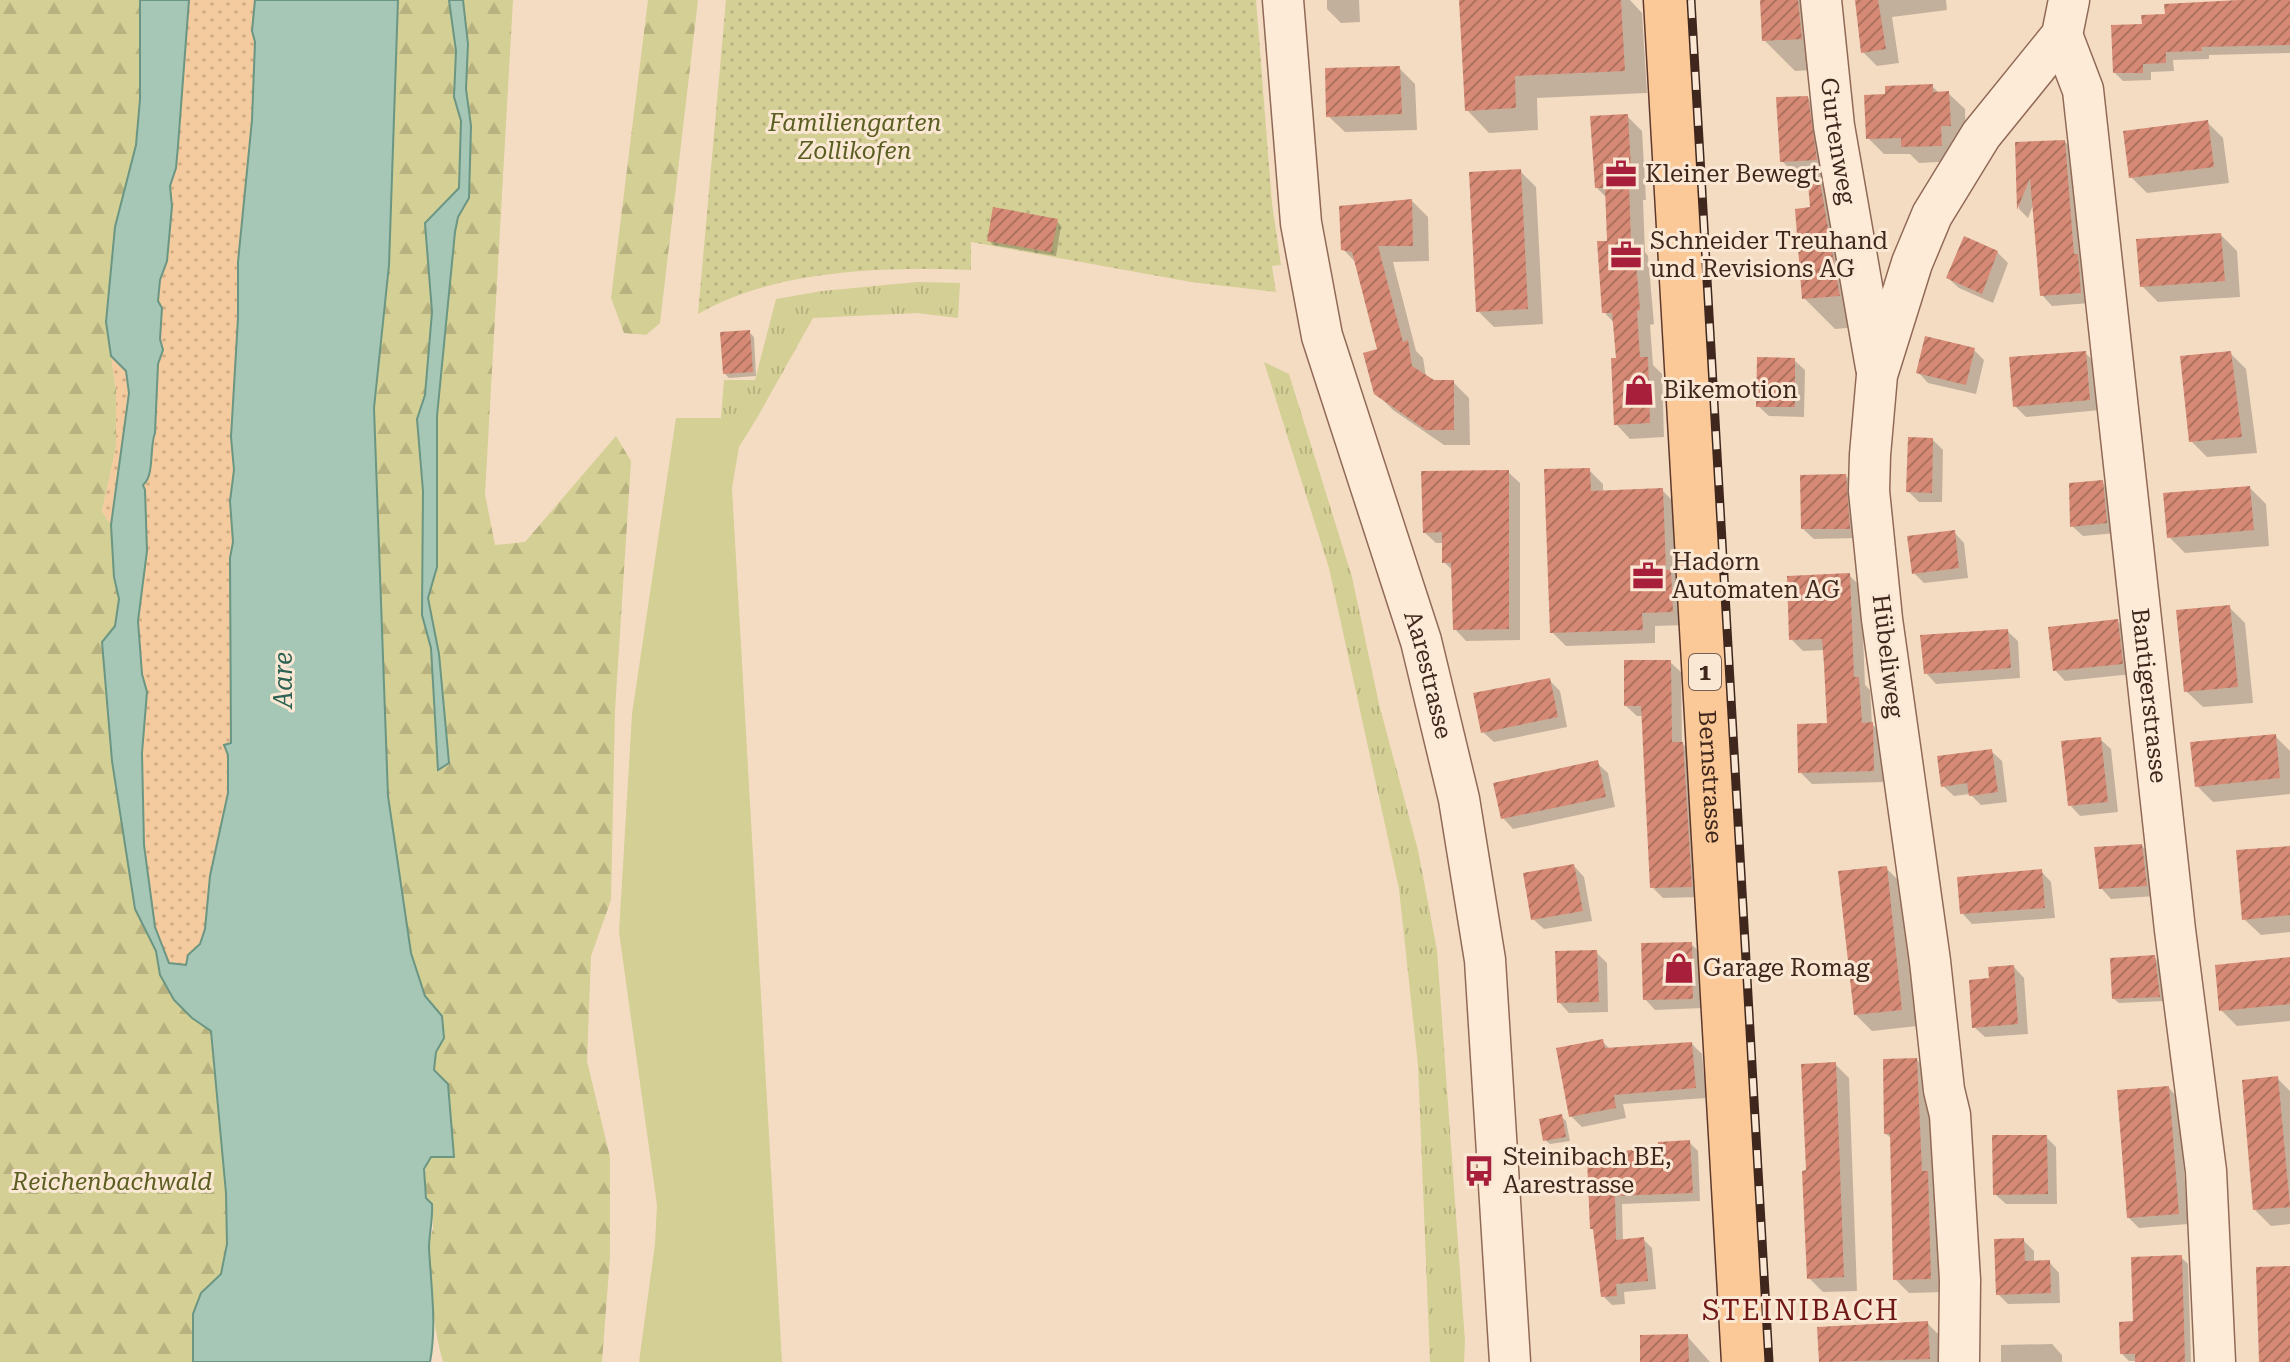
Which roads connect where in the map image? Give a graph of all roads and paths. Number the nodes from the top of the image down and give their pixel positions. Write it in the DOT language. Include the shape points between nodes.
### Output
graph roads {
  1 [pos="1283,0"];
  2 [pos="1666,0"];
  3 [pos="1821,0"];
  4 [pos="2066,18"];
  5 [pos="1877,375"];
  6 [pos="1510,1362"];
  7 [pos="1744,1362"];
  8 [pos="1959,1362"];
  9 [pos="2215,1362"];
  1 -- 6 [label="street, Aarestrasse" via="1301,223 1322,336 1421,641 1459,799 1485,960"];
  2 -- 7 [label="main road, Bernstrasse / 1"];
  3 -- 5 [label="street, Gurtenweg" via="1834,126"];
  4 -- 5 [label="street, Hübeliweg" via="1981,135 1932,215"];
  4 -- 9 [label="street, Bantigerstrasse" via="2083,90 2206,1171"];
  5 -- 8 [label="street, Hübeliweg" via="1869,491 1950,1115"];
}
